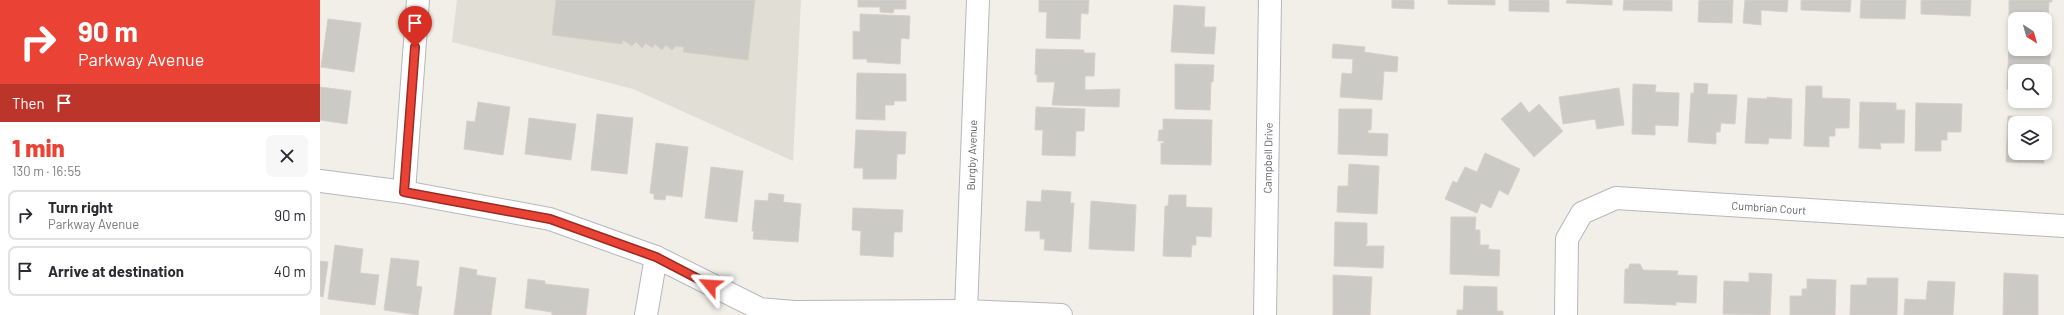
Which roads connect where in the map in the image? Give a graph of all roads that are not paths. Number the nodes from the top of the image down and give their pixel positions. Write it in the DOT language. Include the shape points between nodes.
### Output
graph roads {
  1 [pos="418,0"];
  2 [pos="978,0"];
  3 [pos="1270,0"];
  4 [pos="320,180"];
  5 [pos="404,192"];
  6 [pos="2064,226"];
  7 [pos="656,257"];
  8 [pos="966,311"];
  9 [pos="646,315"];
  10 [pos="1061,315"];
  11 [pos="1265,315"];
  12 [pos="1566,315"];
  1 -- 5 [label="street"];
  2 -- 8 [label="street, Burgby Avenue"];
  3 -- 11 [label="street, Campbell Drive"];
  4 -- 5 [label="street"];
  5 -- 7 [label="street" via="550,219"];
  6 -- 12 [label="street, Cumbrian Court" via="1616,198 1582,213 1567,240"];
  7 -- 8 [label="street" via="760,309 794,312"];
  7 -- 9 [label="street"];
  8 -- 10 [label="street"];
}
